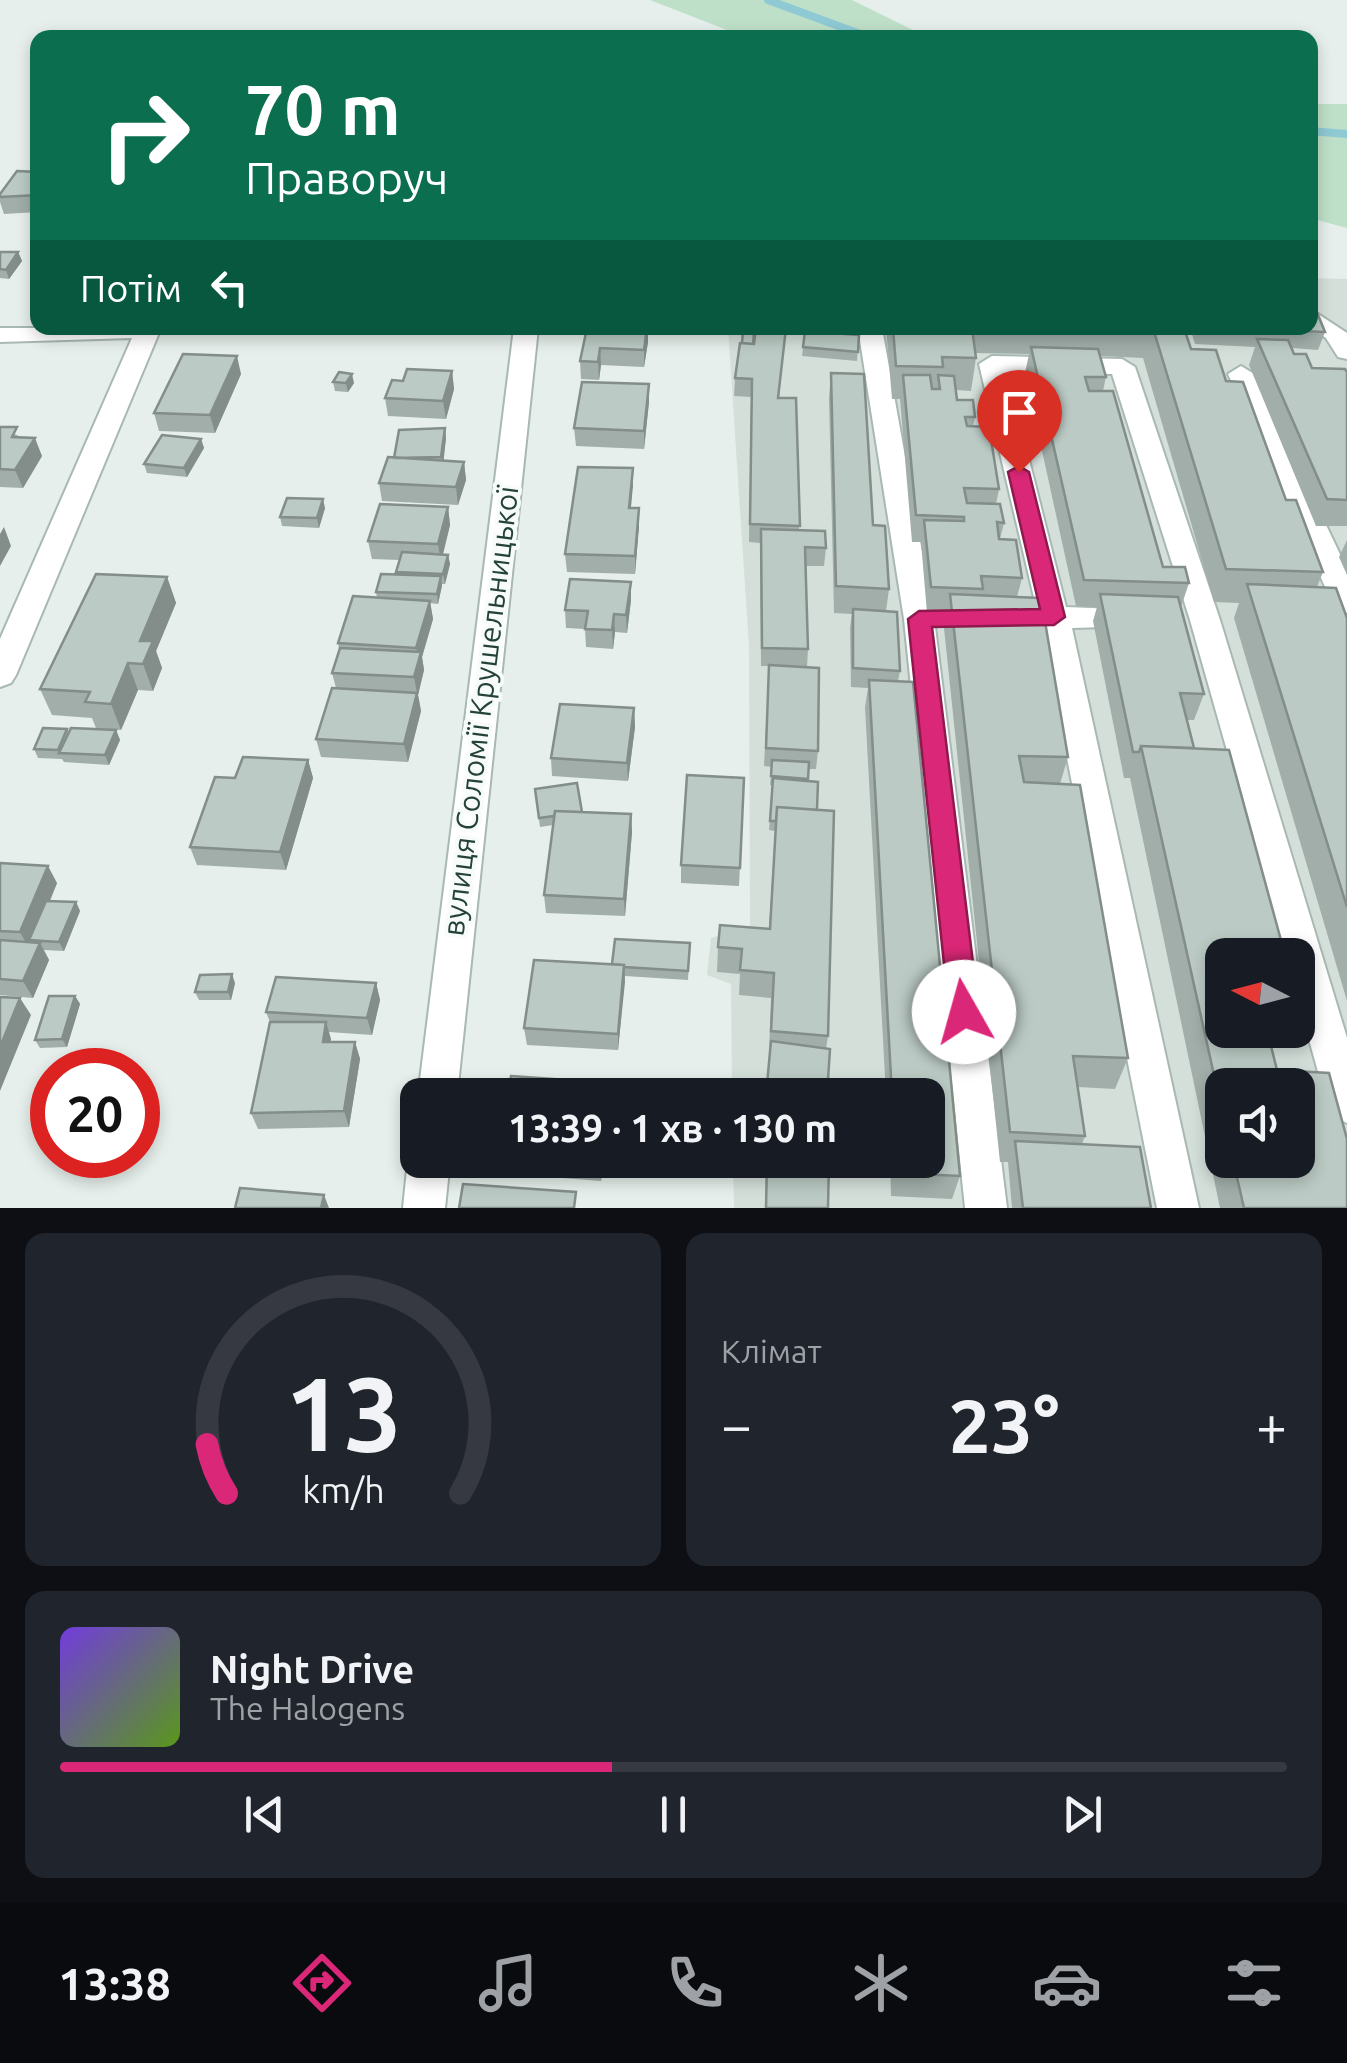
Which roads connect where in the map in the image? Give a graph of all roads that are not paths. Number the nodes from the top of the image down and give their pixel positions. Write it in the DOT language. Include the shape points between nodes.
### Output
graph roads {
  1 [pos="1318,321"];
  2 [pos="30,334"];
  3 [pos="0,335"];
  4 [pos="145,335"];
  5 [pos="525,335"];
  6 [pos="871,335"];
  7 [pos="1347,352"];
  8 [pos="1241,374"];
  9 [pos="1333,536"];
  10 [pos="1347,602"];
  11 [pos="1054,617"];
  12 [pos="958,618"];
  13 [pos="1015,618"];
  14 [pos="919,619"];
  15 [pos="1205,620"];
  16 [pos="0,675"];
  17 [pos="439,1078"];
  18 [pos="1347,1104"];
  19 [pos="428,1178"];
  20 [pos="424,1208"];
  21 [pos="986,1208"];
  22 [pos="1178,1208"];
  1 -- 7 [label="street"];
  2 -- 3 [label="street"];
  4 -- 16 [label="street"];
  5 -- 17 [label="street, вулиця Соломії Крушельницької"];
  6 -- 14 [label="street"];
  8 -- 9 [label="street" via="1307,524"];
  9 -- 10 [label="street"];
  11 -- 13 [label="street"];
  11 -- 15 [label="street"];
  11 -- 15 [label="street" via="992,364 1122,367"];
  11 -- 22 [label="street"];
  12 -- 14 [label="street"];
  14 -- 21 [label="street"];
  15 -- 18 [label="street"];
  19 -- 20 [label="street"];
}
